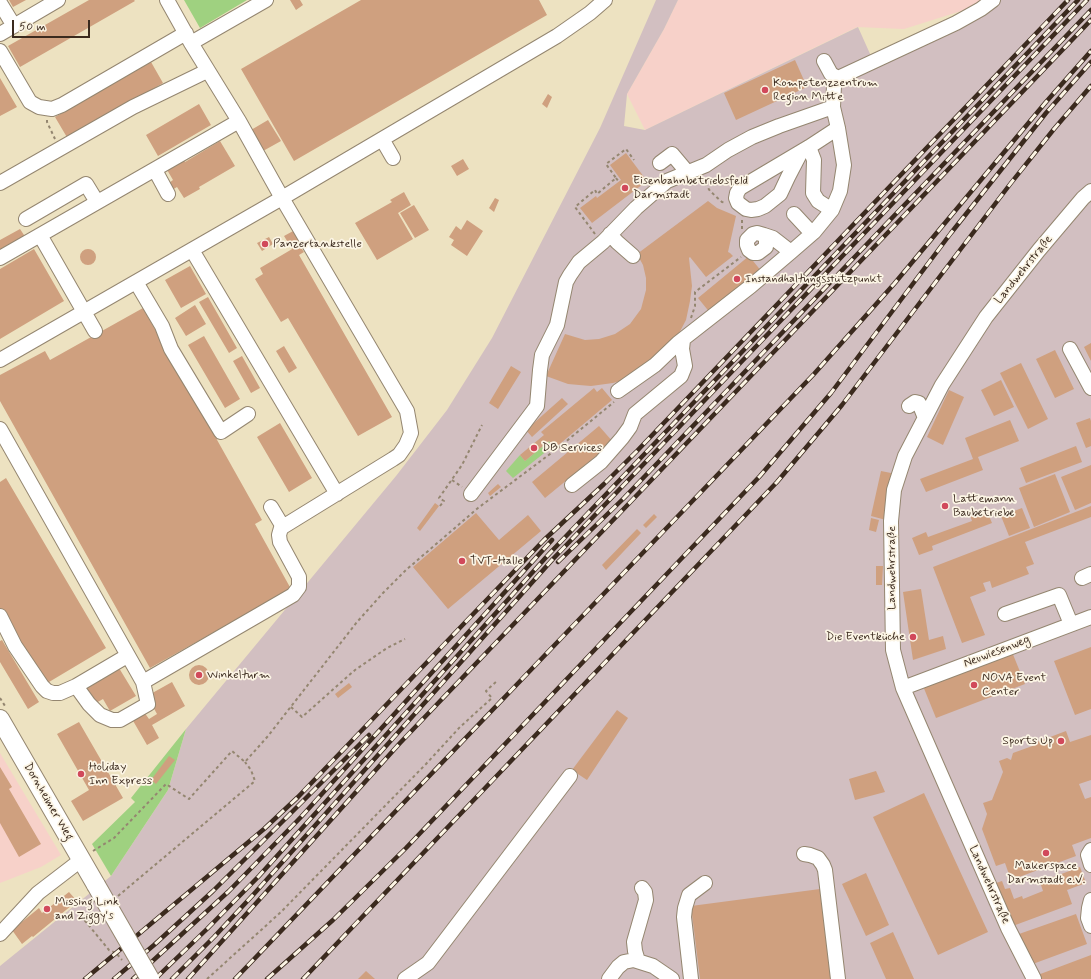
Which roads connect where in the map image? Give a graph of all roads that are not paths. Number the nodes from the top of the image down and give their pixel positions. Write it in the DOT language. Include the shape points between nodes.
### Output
graph roads {
  1 [pos="58,0"];
  2 [pos="167,0"];
  3 [pos="266,0"];
  4 [pos="606,0"];
  5 [pos="993,0"];
  6 [pos="0,3"];
  7 [pos="14,26"];
  8 [pos="0,34"];
  9 [pos="188,38"];
  10 [pos="0,51"];
  11 [pos="824,61"];
  12 [pos="207,71"];
  13 [pos="838,78"];
  14 [pos="833,107"];
  15 [pos="239,121"];
  16 [pos="838,128"];
  17 [pos="382,139"];
  18 [pos="805,150"];
  19 [pos="393,158"];
  20 [pos="660,163"];
  21 [pos="155,170"];
  22 [pos="688,173"];
  23 [pos="0,183"];
  24 [pos="1091,191"];
  25 [pos="168,194"];
  26 [pos="282,198"];
  27 [pos="97,202"];
  28 [pos="832,210"];
  29 [pos="794,214"];
  30 [pos="26,219"];
  31 [pos="814,232"];
  32 [pos="610,234"];
  33 [pos="40,235"];
  34 [pos="192,250"];
  35 [pos="749,250"];
  36 [pos="791,252"];
  37 [pos="633,256"];
  38 [pos="0,258"];
  39 [pos="136,282"];
  40 [pos="84,312"];
  41 [pos="95,331"];
  42 [pos="683,340"];
  43 [pos="1070,349"];
  44 [pos="0,360"];
  45 [pos="1091,388"];
  46 [pos="618,391"];
  47 [pos="909,406"];
  48 [pos="248,414"];
  49 [pos="925,418"];
  50 [pos="0,429"];
  51 [pos="572,485"];
  52 [pos="336,494"];
  53 [pos="471,494"];
  54 [pos="271,507"];
  55 [pos="283,527"];
  56 [pos="1005,614"];
  57 [pos="0,616"];
  58 [pos="1091,617"];
  59 [pos="1071,624"];
  60 [pos="127,656"];
  61 [pos="143,682"];
  62 [pos="76,686"];
  63 [pos="903,688"];
  64 [pos="0,719"];
  65 [pos="570,776"];
  66 [pos="1091,850"];
  67 [pos="804,854"];
  68 [pos="84,857"];
  69 [pos="1091,865"];
  70 [pos="705,883"];
  71 [pos="642,888"];
  72 [pos="1091,900"];
  73 [pos="1091,926"];
  74 [pos="0,934"];
  75 [pos="638,961"];
  76 [pos="150,979"];
  77 [pos="405,979"];
  78 [pos="609,979"];
  79 [pos="672,979"];
  80 [pos="691,979"];
  81 [pos="838,979"];
  82 [pos="1034,979"];
  1 -- 7 [label="street"];
  2 -- 9 [label="street"];
  3 -- 9 [label="street"];
  4 -- 17 [label="street" via="557,36"];
  5 -- 13 [label="street" via="956,23"];
  6 -- 7 [label="street"];
  7 -- 8 [label="street"];
  9 -- 10 [label="street" via="57,108 39,107 30,102"];
  9 -- 12 [label="street"];
  11 -- 13 [label="street" via="831,74"];
  12 -- 15 [label="street"];
  12 -- 23 [label="street" via="133,107"];
  13 -- 14 [label="street" via="834,86"];
  14 -- 16 [label="street"];
  14 -- 22 [label="street" via="752,137"];
  15 -- 21 [label="street"];
  15 -- 26 [label="street"];
  16 -- 18 [label="street"];
  16 -- 28 [label="street" via="843,155 843,175"];
  17 -- 19 [label="street"];
  17 -- 26 [label="street"];
  18 -- 18 [label="street" via="740,188 736,198 741,207 758,209 780,194"];
  18 -- 28 [label="street" via="814,160 813,193 818,201"];
  20 -- 22 [label="street" via="672,154"];
  21 -- 25 [label="street"];
  21 -- 27 [label="street"];
  22 -- 32 [label="street" via="660,186"];
  24 -- 49 [label="street, Landwehrstraße" via="1049,238 986,317 942,385"];
  26 -- 34 [label="street"];
  26 -- 52 [label="street" via="407,411 409,421 411,433 399,455"];
  27 -- 30 [label="street" via="86,184"];
  27 -- 33 [label="street"];
  28 -- 31 [label="street"];
  29 -- 31 [label="street" via="806,228"];
  31 -- 36 [label="street"];
  32 -- 37 [label="street"];
  32 -- 53 [label="street" via="579,262 568,278 563,290 557,325 541,360 537,406"];
  33 -- 38 [label="street"];
  33 -- 40 [label="street"];
  34 -- 39 [label="street"];
  34 -- 52 [label="street"];
  35 -- 36 [label="street" via="747,240 757,233 781,243"];
  36 -- 42 [label="street"];
  39 -- 40 [label="street"];
  39 -- 48 [label="street" via="162,326 170,349 221,432"];
  40 -- 41 [label="street"];
  40 -- 44 [label="street"];
  42 -- 46 [label="street" via="655,365"];
  42 -- 51 [label="street" via="685,366 681,376 635,414 630,427 601,462"];
  43 -- 45 [label="street"];
  47 -- 49 [label="street" via="915,402 919,403"];
  49 -- 63 [label="street, Landwehrstraße" via="905,456 899,474 894,490 891,521 892,650"];
  50 -- 60 [label="street"];
  52 -- 55 [label="street"];
  54 -- 55 [label="street"];
  55 -- 61 [label="street" via="279,531 280,542 299,577 299,587 293,595"];
  56 -- 59 [label="street" via="1059,595"];
  57 -- 62 [label="street" via="15,646 47,691 60,694"];
  58 -- 59 [label="street, Neuwiesenweg"];
  59 -- 63 [label="street, Neuwiesenweg"];
  60 -- 61 [label="street"];
  60 -- 62 [label="street"];
  61 -- 62 [label="street" via="148,704 120,720 100,715"];
  63 -- 82 [label="street, Landwehrstraße" via="1008,928"];
  64 -- 68 [label="main road, Dornheimer Weg"];
  65 -- 77 [label="street" via="428,963"];
  66 -- 69 [label="street" via="1088,855"];
  67 -- 81 [label="street" via="818,858 823,865"];
  68 -- 74 [label="street" via="38,893"];
  68 -- 76 [label="main road, Dornheimer Weg, bridge" via="96,885"];
  70 -- 80 [label="street" via="689,895 684,908"];
  71 -- 75 [label="street" via="646,900 634,942"];
  72 -- 73 [label="street" via="1088,918"];
  75 -- 78 [label="street" via="624,962"];
  75 -- 79 [label="street" via="653,966"];
}
